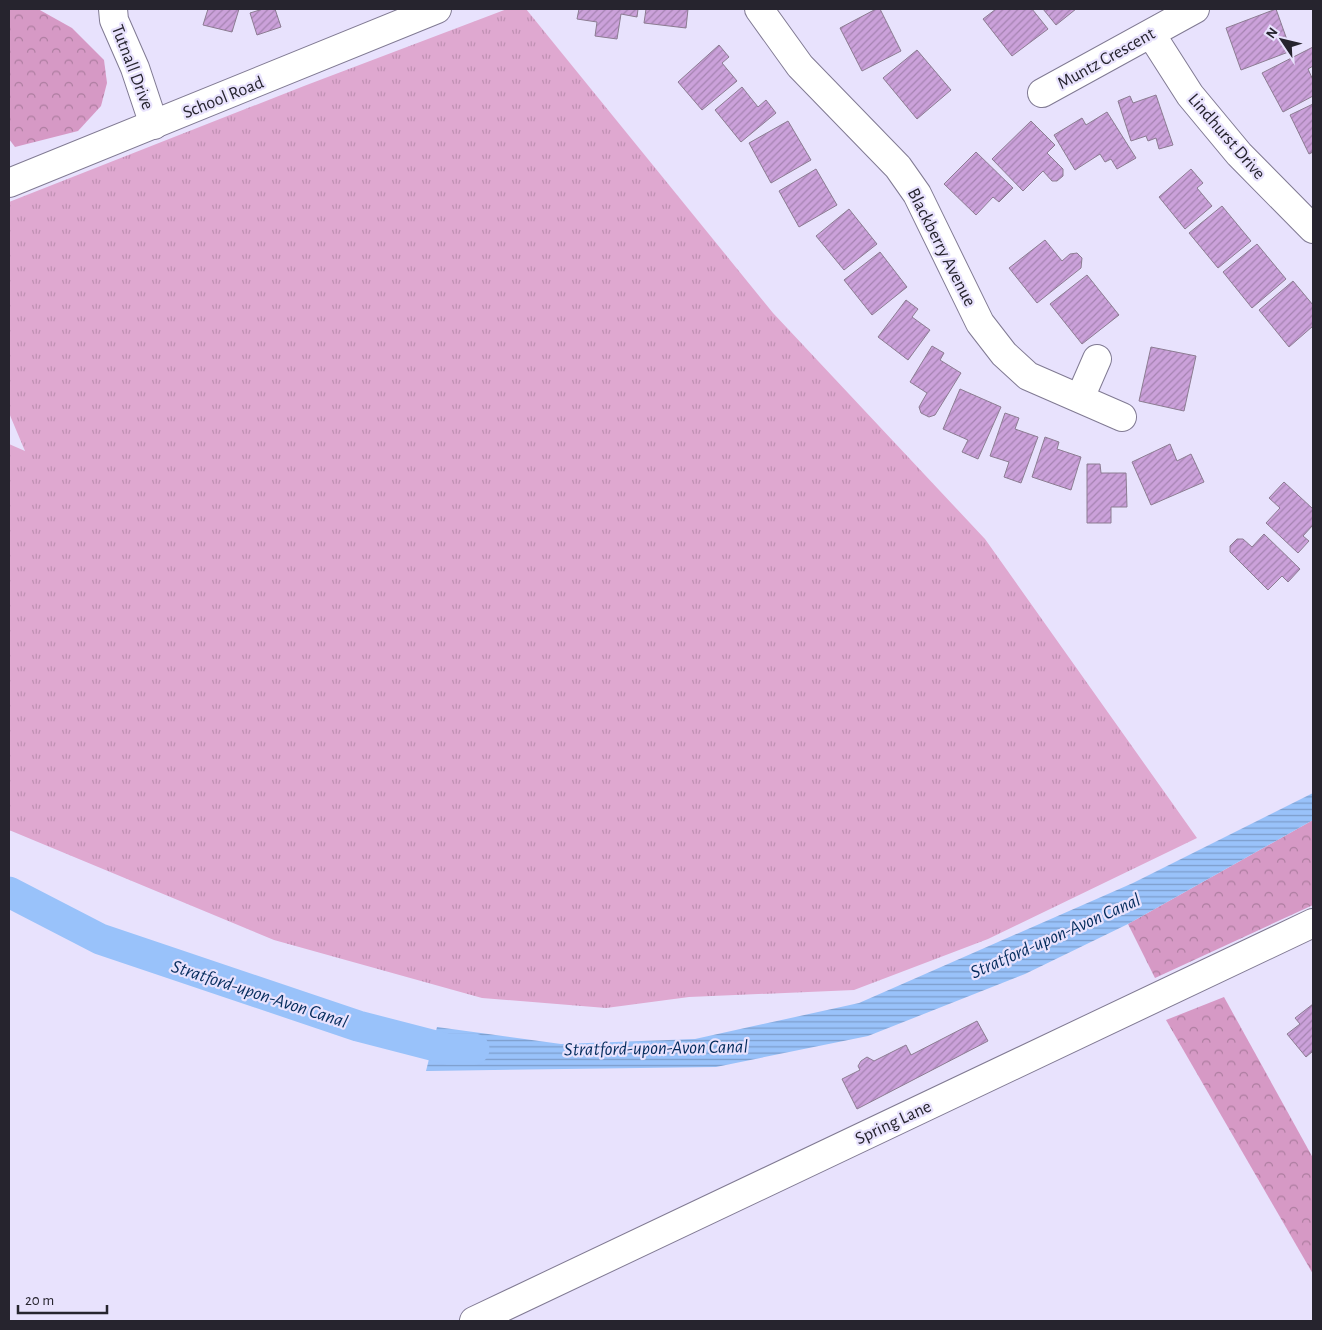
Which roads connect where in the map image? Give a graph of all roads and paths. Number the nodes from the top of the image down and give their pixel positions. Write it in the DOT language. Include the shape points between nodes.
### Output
graph roads {
  1 [pos="113,9"];
  2 [pos="437,9"];
  3 [pos="759,9"];
  4 [pos="1195,9"];
  5 [pos="1151,34"];
  6 [pos="1042,93"];
  7 [pos="154,125"];
  8 [pos="9,183"];
  9 [pos="1313,229"];
  10 [pos="1097,359"];
  11 [pos="1080,398"];
  12 [pos="1122,417"];
  13 [pos="1313,923"];
  14 [pos="474,1321"];
  1 -- 7 [label="street, Tutnall Drive" via="114,20 135,68"];
  2 -- 7 [label="street, School Road"];
  3 -- 11 [label="street, Blackberry Avenue" via="800,66 898,167 913,187 980,323 1004,354 1028,376"];
  4 -- 5 [label="street, Muntz Crescent"];
  5 -- 6 [label="street, Muntz Crescent"];
  5 -- 9 [label="street, Lindhurst Drive" via="1190,95 1239,154"];
  7 -- 8 [label="street, School Road"];
  10 -- 11 [label="street"];
  11 -- 12 [label="street, Blackberry Avenue"];
  13 -- 14 [label="street, Spring Lane"];
}
